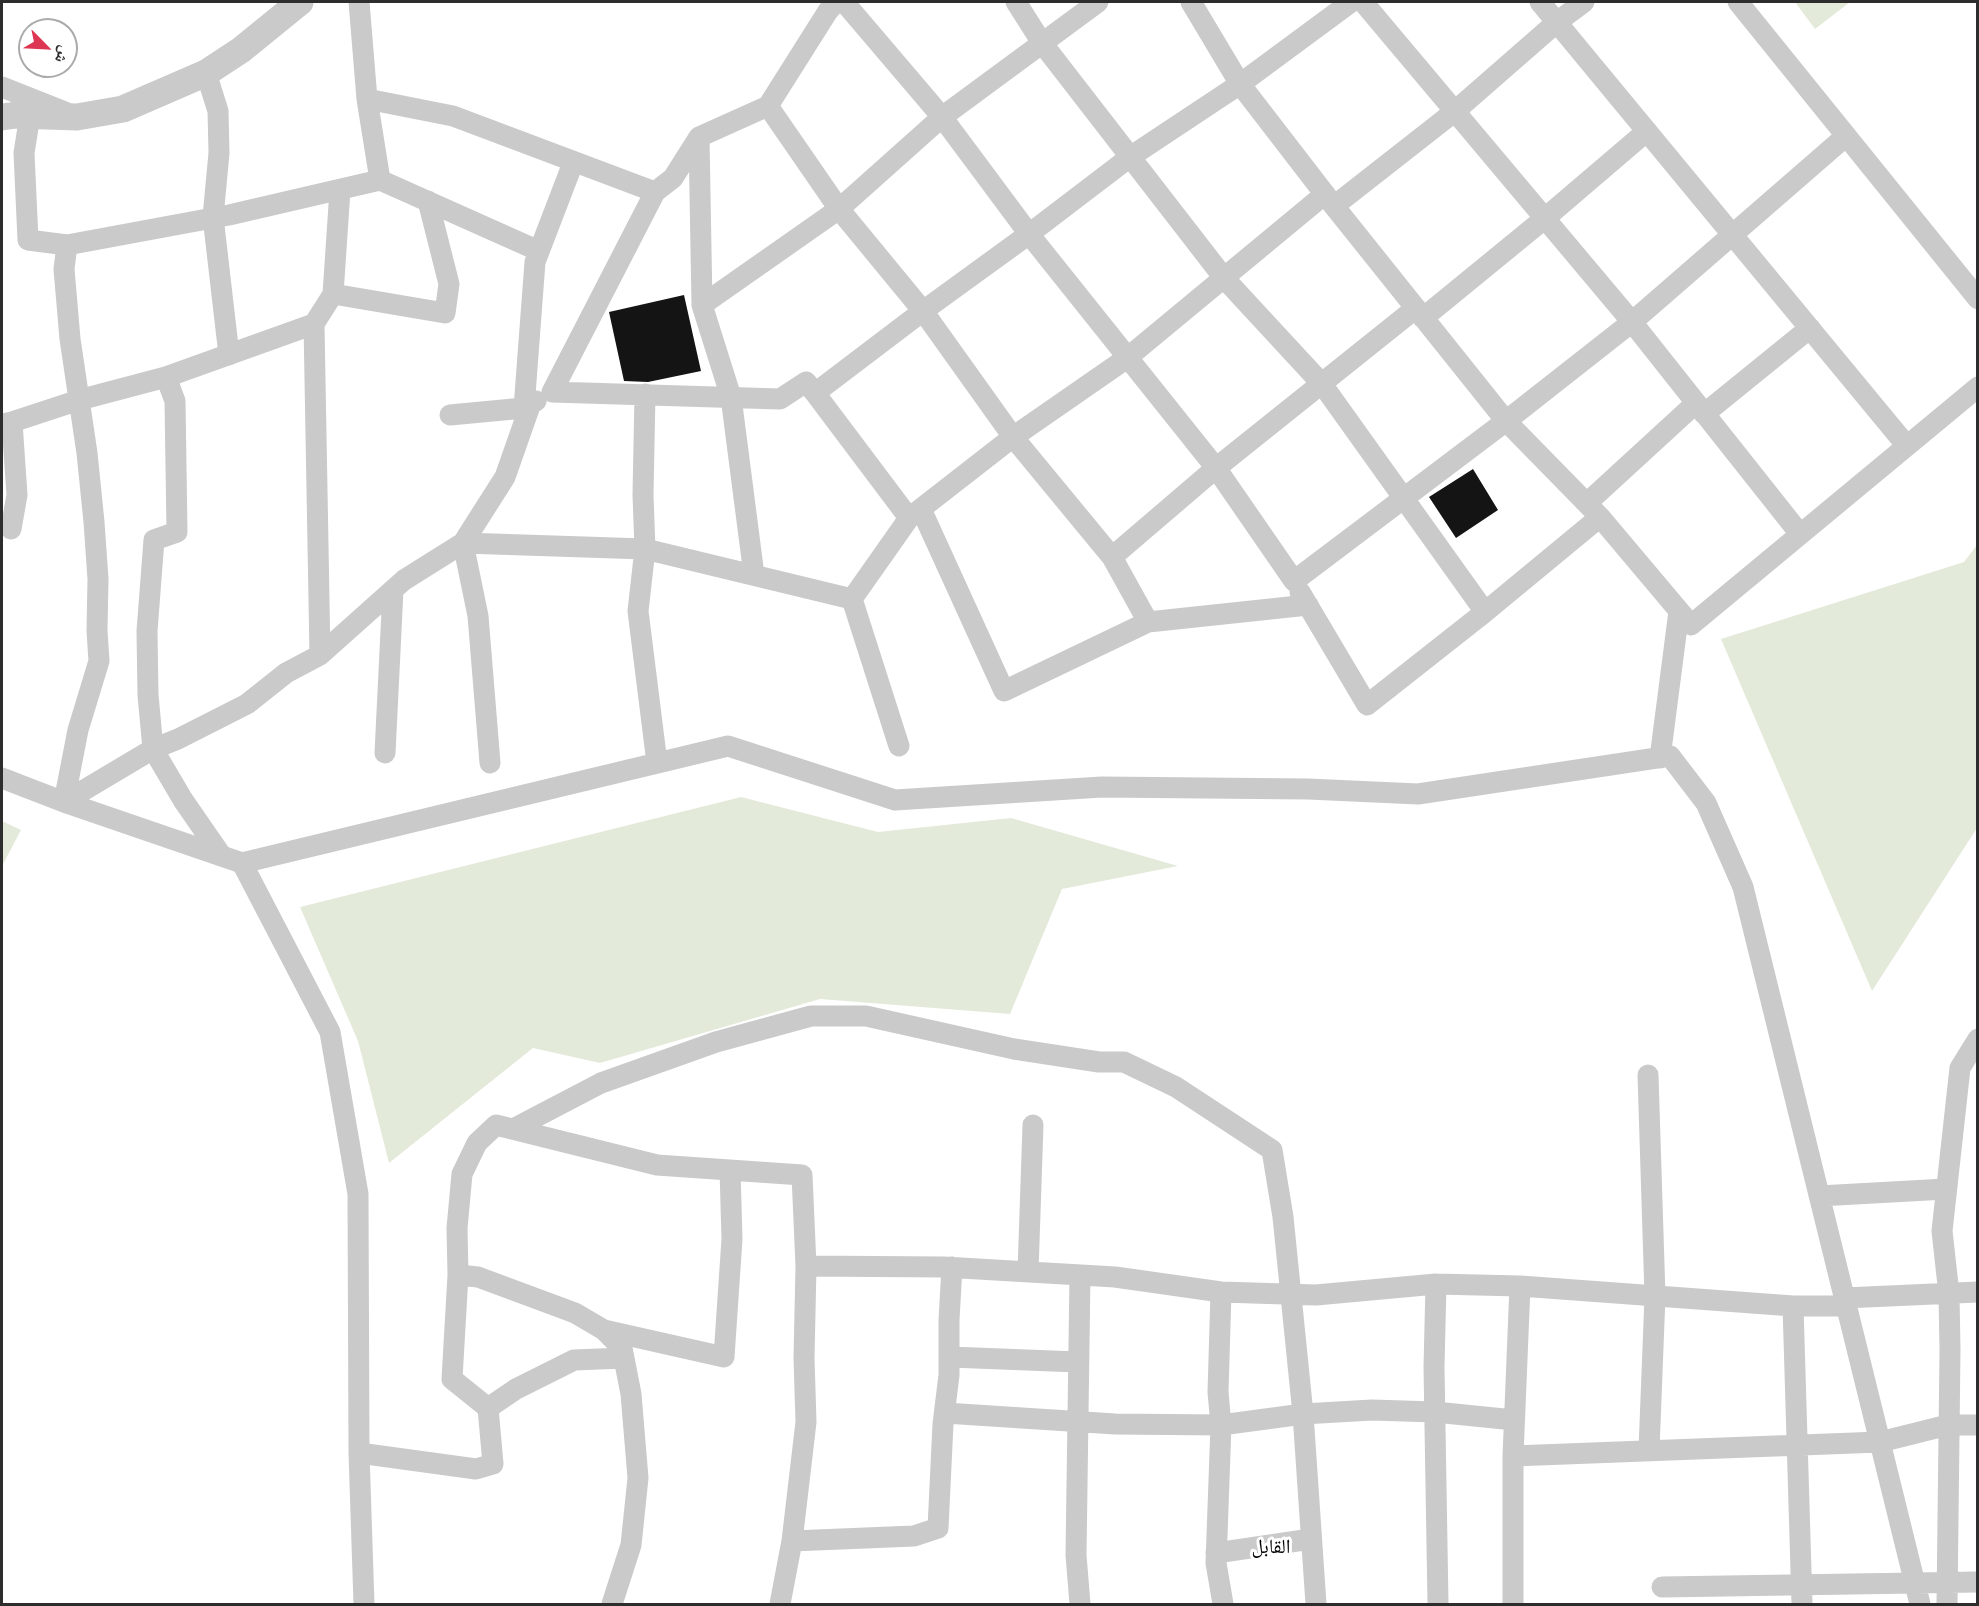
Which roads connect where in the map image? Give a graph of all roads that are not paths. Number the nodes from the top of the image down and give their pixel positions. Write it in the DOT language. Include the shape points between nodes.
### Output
graph roads {
  1 [pos="300,2"];
  2 [pos="359,2"];
  3 [pos="1016,2"];
  4 [pos="1098,2"];
  5 [pos="1191,2"];
  6 [pos="1351,2"];
  7 [pos="1363,2"];
  8 [pos="1540,2"];
  9 [pos="1584,2"];
  10 [pos="1738,2"];
  11 [pos="832,4"];
  12 [pos="1557,22"];
  13 [pos="1042,43"];
  14 [pos="206,73"];
  15 [pos="1240,84"];
  16 [pos="2,87"];
  17 [pos="368,99"];
  18 [pos="768,106"];
  19 [pos="1454,112"];
  20 [pos="30,115"];
  21 [pos="2,117"];
  22 [pos="76,117"];
  23 [pos="942,117"];
  24 [pos="1647,131"];
  25 [pos="1846,136"];
  26 [pos="699,137"];
  27 [pos="1130,156"];
  28 [pos="573,163"];
  29 [pos="380,180"];
  30 [pos="340,190"];
  31 [pos="655,192"];
  32 [pos="1330,200"];
  33 [pos="428,201"];
  34 [pos="839,209"];
  35 [pos="213,217"];
  36 [pos="1544,219"];
  37 [pos="1029,234"];
  38 [pos="1732,234"];
  39 [pos="66,245"];
  40 [pos="539,251"];
  41 [pos="1224,278"];
  42 [pos="333,294"];
  43 [pos="1977,299"];
  44 [pos="702,305"];
  45 [pos="923,311"];
  46 [pos="1420,313"];
  47 [pos="1632,322"];
  48 [pos="315,324"];
  49 [pos="1810,328"];
  50 [pos="229,355"];
  51 [pos="1127,358"];
  52 [pos="166,377"];
  53 [pos="1322,384"];
  54 [pos="1977,387"];
  55 [pos="552,392"];
  56 [pos="815,393"];
  57 [pos="645,394"];
  58 [pos="731,397"];
  59 [pos="79,400"];
  60 [pos="528,406"];
  61 [pos="1700,408"];
  62 [pos="450,415"];
  63 [pos="1506,421"];
  64 [pos="7,423"];
  65 [pos="1013,437"];
  66 [pos="1907,446"];
  67 [pos="1216,468"];
  68 [pos="1403,499"];
  69 [pos="1594,510"];
  70 [pos="915,513"];
  71 [pos="11,529"];
  72 [pos="1800,534"];
  73 [pos="464,543"];
  74 [pos="645,549"];
  75 [pos="1112,557"];
  76 [pos="754,575"];
  77 [pos="1294,581"];
  78 [pos="393,590"];
  79 [pos="852,599"];
  80 [pos="1308,604"];
  81 [pos="1679,611"];
  82 [pos="1485,612"];
  83 [pos="1148,622"];
  84 [pos="320,655"];
  85 [pos="899,746"];
  86 [pos="153,749"];
  87 [pos="385,753"];
  88 [pos="1660,758"];
  89 [pos="490,763"];
  90 [pos="657,763"];
  91 [pos="2,778"];
  92 [pos="64,802"];
  93 [pos="221,855"];
  94 [pos="242,862"];
  95 [pos="1977,1039"];
  96 [pos="1648,1075"];
  97 [pos="1033,1125"];
  98 [pos="513,1129"];
  99 [pos="730,1170"];
  100 [pos="1946,1189"];
  101 [pos="1819,1196"];
  102 [pos="806,1266"];
  103 [pos="952,1267"];
  104 [pos="1028,1272"];
  105 [pos="458,1275"];
  106 [pos="1080,1275"];
  107 [pos="1436,1284"];
  108 [pos="1520,1286"];
  109 [pos="1221,1292"];
  110 [pos="1977,1292"];
  111 [pos="1290,1293"];
  112 [pos="1949,1294"];
  113 [pos="1655,1296"];
  114 [pos="1845,1302"];
  115 [pos="1793,1306"];
  116 [pos="604,1330"];
  117 [pos="950,1357"];
  118 [pos="624,1359"];
  119 [pos="1078,1362"];
  120 [pos="488,1408"];
  121 [pos="1435,1412"];
  122 [pos="945,1413"];
  123 [pos="1303,1414"];
  124 [pos="1514,1420"];
  125 [pos="1077,1422"];
  126 [pos="1221,1425"];
  127 [pos="1948,1425"];
  128 [pos="1977,1425"];
  129 [pos="1880,1442"];
  130 [pos="1797,1445"];
  131 [pos="1649,1450"];
  132 [pos="359,1453"];
  133 [pos="1513,1456"];
  134 [pos="1311,1539"];
  135 [pos="792,1541"];
  136 [pos="1216,1553"];
  137 [pos="1948,1582"];
  138 [pos="1977,1582"];
  139 [pos="1914,1583"];
  140 [pos="1662,1587"];
  141 [pos="1802,1595"];
  142 [pos="364,1605"];
  143 [pos="612,1605"];
  144 [pos="780,1605"];
  145 [pos="1080,1605"];
  146 [pos="1224,1605"];
  147 [pos="1316,1605"];
  148 [pos="1438,1605"];
  149 [pos="1513,1605"];
  150 [pos="1920,1605"];
  151 [pos="1947,1605"];
  1 -- 14 [label="street"];
  2 -- 17 [label="street"];
  3 -- 13 [label="street"];
  4 -- 13 [label="street"];
  5 -- 15 [label="street"];
  6 -- 15 [label="street"];
  7 -- 19 [label="street"];
  8 -- 12 [label="street"];
  9 -- 12 [label="street"];
  10 -- 25 [label="street"];
  11 -- 18 [label="street"];
  11 -- 23 [label="street"];
  12 -- 19 [label="street"];
  12 -- 24 [label="street"];
  13 -- 23 [label="street"];
  13 -- 27 [label="street"];
  14 -- 22 [label="street" via="123,109"];
  14 -- 35 [label="street" via="218,111"];
  15 -- 27 [label="street"];
  15 -- 32 [label="street"];
  16 -- 22 [label="street"];
  17 -- 28 [label="street" via="453,116"];
  17 -- 29 [label="street"];
  18 -- 26 [label="street"];
  18 -- 34 [label="street"];
  19 -- 32 [label="street"];
  19 -- 36 [label="street"];
  20 -- 21 [label="street"];
  20 -- 22 [label="street"];
  20 -- 39 [label="street" via="24,153 28,240"];
  23 -- 34 [label="street"];
  23 -- 37 [label="street"];
  24 -- 36 [label="street"];
  24 -- 38 [label="street"];
  25 -- 38 [label="street"];
  25 -- 43 [label="street"];
  26 -- 31 [label="street" via="673,178"];
  26 -- 44 [label="street"];
  27 -- 37 [label="street"];
  27 -- 41 [label="street"];
  28 -- 31 [label="street"];
  28 -- 40 [label="street"];
  29 -- 30 [label="street"];
  29 -- 33 [label="street"];
  30 -- 35 [label="street"];
  30 -- 42 [label="street"];
  31 -- 55 [label="street"];
  32 -- 41 [label="street"];
  32 -- 46 [label="street"];
  33 -- 40 [label="street"];
  33 -- 42 [label="street" via="449,284 445,313"];
  34 -- 44 [label="street"];
  34 -- 45 [label="street"];
  35 -- 39 [label="street"];
  35 -- 50 [label="street"];
  36 -- 46 [label="street"];
  36 -- 47 [label="street"];
  37 -- 45 [label="street"];
  37 -- 51 [label="street"];
  38 -- 47 [label="street"];
  38 -- 49 [label="street"];
  39 -- 59 [label="street" via="65,281"];
  40 -- 60 [label="street" via="535,262"];
  41 -- 51 [label="street"];
  41 -- 53 [label="street"];
  42 -- 48 [label="street"];
  44 -- 58 [label="street"];
  45 -- 56 [label="street"];
  45 -- 65 [label="street"];
  46 -- 53 [label="street"];
  46 -- 63 [label="street"];
  47 -- 61 [label="street"];
  47 -- 63 [label="street"];
  48 -- 50 [label="street"];
  48 -- 84 [label="street"];
  49 -- 61 [label="street"];
  49 -- 66 [label="street"];
  50 -- 52 [label="street"];
  51 -- 65 [label="street"];
  51 -- 67 [label="street"];
  52 -- 59 [label="street"];
  52 -- 86 [label="street" via="175,401 177,532 154,540 147,631"];
  53 -- 67 [label="street"];
  53 -- 68 [label="street"];
  54 -- 66 [label="street"];
  55 -- 57 [label="street"];
  55 -- 60 [label="street"];
  56 -- 58 [label="street" via="806,382 780,399"];
  56 -- 70 [label="street"];
  57 -- 58 [label="street"];
  57 -- 74 [label="street"];
  58 -- 76 [label="street"];
  59 -- 64 [label="street"];
  59 -- 92 [label="street" via="94,522 99,661 78,730"];
  60 -- 62 [label="street"];
  60 -- 73 [label="street" via="505,477"];
  61 -- 69 [label="street"];
  61 -- 72 [label="street"];
  63 -- 68 [label="street"];
  63 -- 69 [label="street"];
  64 -- 71 [label="street" via="17,495"];
  65 -- 70 [label="street"];
  65 -- 75 [label="street"];
  66 -- 72 [label="street"];
  67 -- 75 [label="street"];
  67 -- 77 [label="street"];
  68 -- 77 [label="street"];
  68 -- 82 [label="street"];
  69 -- 81 [label="street"];
  69 -- 82 [label="street"];
  70 -- 79 [label="street"];
  70 -- 83 [label="street" via="1004,691"];
  72 -- 81 [label="street" via="1691,625"];
  73 -- 74 [label="street"];
  73 -- 78 [label="street"];
  73 -- 89 [label="street" via="478,616"];
  74 -- 76 [label="street"];
  74 -- 90 [label="street" via="638,611"];
  75 -- 83 [label="street"];
  76 -- 79 [label="street"];
  77 -- 80 [label="street"];
  78 -- 84 [label="street"];
  78 -- 87 [label="street"];
  79 -- 85 [label="street"];
  80 -- 82 [label="street" via="1367,705"];
  80 -- 83 [label="street"];
  81 -- 88 [label="street"];
  84 -- 86 [label="street" via="286,673 247,704"];
  86 -- 92 [label="street"];
  86 -- 93 [label="street"];
  88 -- 90 [label="street" via="1418,794 1102,787 895,800 729,746"];
  88 -- 101 [label="street" via="1670,756 1706,803 1743,887"];
  90 -- 94 [label="street"];
  91 -- 92 [label="street"];
  92 -- 93 [label="street"];
  93 -- 94 [label="street"];
  94 -- 132 [label="street" via="330,1032 358,1194"];
  95 -- 100 [label="street" via="1960,1068"];
  96 -- 113 [label="street"];
  97 -- 104 [label="street"];
  98 -- 99 [label="street" via="657,1165"];
  98 -- 105 [label="street" via="496,1125 477,1143 462,1174"];
  98 -- 111 [label="street" via="601,1083 716,1042 811,1016 866,1016 1014,1049 1124,1062 1176,1087 1272,1150"];
  99 -- 102 [label="street" via="802,1174"];
  99 -- 116 [label="street" via="732,1239 723,1357"];
  100 -- 101 [label="street"];
  100 -- 112 [label="street" via="1942,1231"];
  101 -- 114 [label="street"];
  102 -- 103 [label="street"];
  102 -- 135 [label="street" via="806,1422"];
  103 -- 104 [label="street"];
  103 -- 117 [label="street"];
  104 -- 106 [label="street"];
  105 -- 116 [label="street" via="478,1277 575,1313"];
  105 -- 120 [label="street" via="452,1379"];
  106 -- 109 [label="street"];
  106 -- 119 [label="street"];
  107 -- 108 [label="street"];
  107 -- 111 [label="street" via="1316,1295"];
  107 -- 121 [label="street"];
  108 -- 113 [label="street"];
  108 -- 124 [label="street"];
  109 -- 111 [label="street"];
  109 -- 126 [label="street"];
  110 -- 112 [label="street"];
  111 -- 123 [label="street"];
  112 -- 114 [label="street"];
  112 -- 127 [label="street"];
  113 -- 115 [label="street"];
  113 -- 131 [label="street"];
  114 -- 115 [label="street"];
  114 -- 129 [label="street"];
  115 -- 130 [label="street"];
  116 -- 118 [label="street" via="622,1348"];
  117 -- 119 [label="street"];
  117 -- 122 [label="street"];
  118 -- 120 [label="street" via="574,1360"];
  118 -- 143 [label="street" via="638,1478 632,1545"];
  119 -- 125 [label="street"];
  120 -- 132 [label="street" via="493,1464 476,1469"];
  121 -- 123 [label="street"];
  121 -- 124 [label="street"];
  121 -- 148 [label="street"];
  122 -- 125 [label="street"];
  122 -- 135 [label="street" via="938,1528 914,1536"];
  123 -- 126 [label="street"];
  123 -- 134 [label="street"];
  124 -- 133 [label="street"];
  125 -- 126 [label="street"];
  125 -- 145 [label="street" via="1076,1555"];
  126 -- 136 [label="street"];
  127 -- 128 [label="street"];
  127 -- 129 [label="street"];
  127 -- 137 [label="street"];
  129 -- 130 [label="street"];
  129 -- 139 [label="street"];
  130 -- 131 [label="street"];
  130 -- 141 [label="street"];
  131 -- 133 [label="street"];
  132 -- 142 [label="street"];
  133 -- 149 [label="street"];
  134 -- 136 [label="street"];
  134 -- 147 [label="street"];
  135 -- 144 [label="street"];
  136 -- 146 [label="street"];
  137 -- 138 [label="street"];
  137 -- 139 [label="street"];
  137 -- 151 [label="street"];
  139 -- 141 [label="street"];
  139 -- 150 [label="street"];
  140 -- 141 [label="street"];
}
